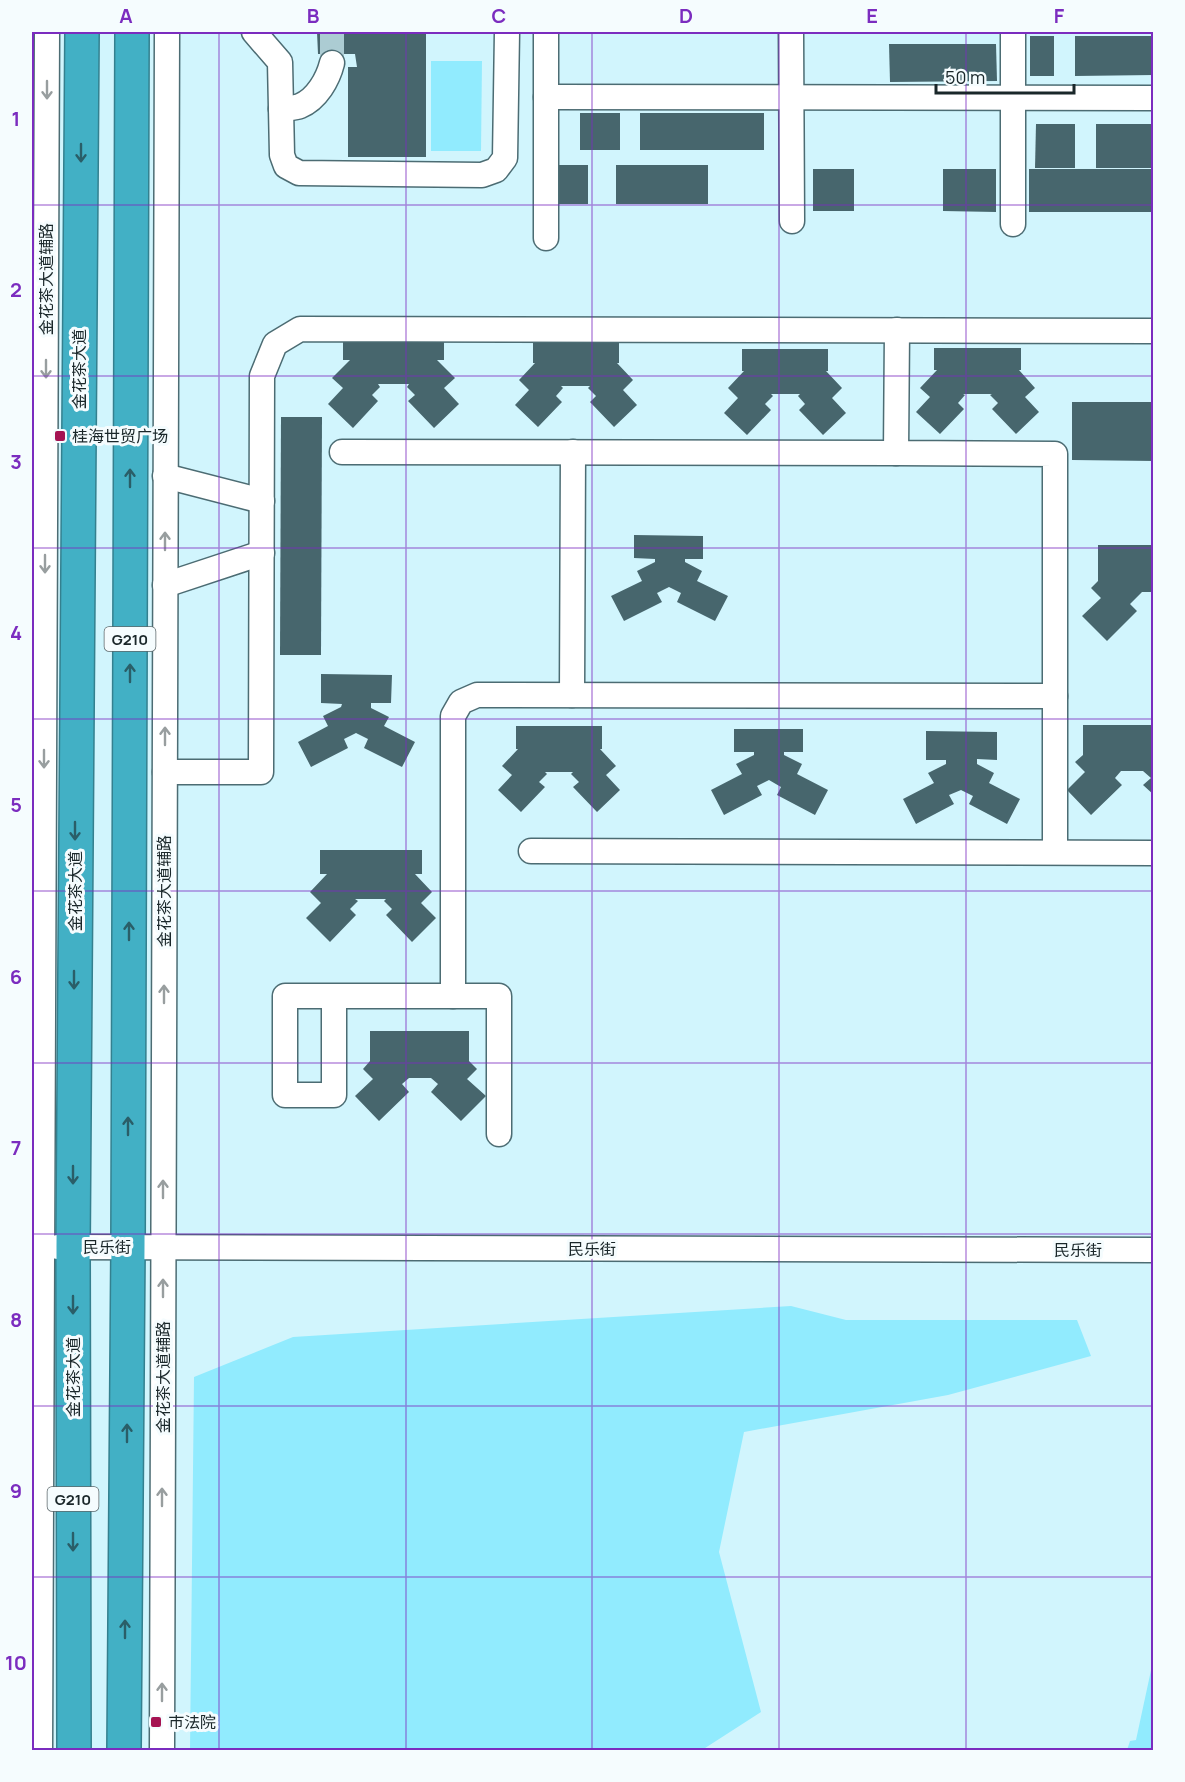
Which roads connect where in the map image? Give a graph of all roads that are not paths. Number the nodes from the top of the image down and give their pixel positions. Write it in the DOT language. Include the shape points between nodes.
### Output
graph roads {
  1 [pos="47,32"];
  2 [pos="82,32"];
  3 [pos="132,32"];
  4 [pos="167,32"];
  5 [pos="254,32"];
  6 [pos="507,32"];
  7 [pos="546,32"];
  8 [pos="791,32"];
  9 [pos="1013,32"];
  10 [pos="332,63"];
  11 [pos="546,97"];
  12 [pos="792,97"];
  13 [pos="1013,98"];
  14 [pos="1154,98"];
  15 [pos="281,109"];
  16 [pos="792,221"];
  17 [pos="1013,224"];
  18 [pos="546,238"];
  19 [pos="39,261"];
  20 [pos="80,262"];
  21 [pos="897,330"];
  22 [pos="1154,331"];
  23 [pos="342,452"];
  24 [pos="573,452"];
  25 [pos="896,453"];
  26 [pos="165,476"];
  27 [pos="262,501"];
  28 [pos="262,553"];
  29 [pos="165,585"];
  30 [pos="572,695"];
  31 [pos="1055,696"];
  32 [pos="165,772"];
  33 [pos="531,851"];
  34 [pos="1054,852"];
  35 [pos="1154,853"];
  36 [pos="334,996"];
  37 [pos="453,996"];
  38 [pos="499,1134"];
  39 [pos="49,1247"];
  40 [pos="128,1247"];
  41 [pos="163,1247"];
  42 [pos="1154,1250"];
  43 [pos="49,1438"];
  44 [pos="40,1750"];
  45 [pos="74,1750"];
  46 [pos="124,1750"];
  47 [pos="162,1750"];
  1 -- 19 [label="street, 金花茶大道辅路, one-way"];
  2 -- 20 [label="highway, 金花茶大道 / G210, one-way"];
  40 -- 3 [label="highway, G210, one-way"];
  4 -- 26 [label="street, 金花茶大道辅路"];
  5 -- 15 [label="street" via="280,62"];
  6 -- 15 [label="street" via="505,158 496,170 482,175 299,173 286,166 282,155"];
  7 -- 11 [label="street"];
  8 -- 12 [label="street"];
  9 -- 13 [label="street"];
  10 -- 15 [label="street" via="319,91 301,106"];
  11 -- 12 [label="street"];
  11 -- 18 [label="street"];
  12 -- 13 [label="street"];
  12 -- 16 [label="street"];
  13 -- 14 [label="street"];
  13 -- 17 [label="street"];
  19 -- 20 [label="street"];
  19 -- 39 [label="street, 金花茶大道辅路, one-way"];
  20 -- 39 [label="highway, 金花茶大道 / G210, one-way"];
  21 -- 22 [label="street"];
  21 -- 25 [label="street"];
  21 -- 27 [label="street" via="300,329 275,344 262,376"];
  23 -- 24 [label="street"];
  24 -- 25 [label="street"];
  24 -- 30 [label="street"];
  25 -- 31 [label="street" via="1055,454"];
  26 -- 27 [label="street"];
  29 -- 26 [label="street, 金花茶大道辅路, one-way"];
  27 -- 28 [label="street"];
  28 -- 29 [label="street"];
  28 -- 32 [label="street" via="261,772"];
  32 -- 29 [label="street, 金花茶大道辅路, one-way"];
  30 -- 31 [label="street"];
  30 -- 37 [label="street" via="477,695 461,702 453,716"];
  31 -- 34 [label="street"];
  41 -- 32 [label="street, 金花茶大道辅路, one-way"];
  33 -- 34 [label="street"];
  34 -- 35 [label="street"];
  36 -- 37 [label="street"];
  37 -- 38 [label="street" via="499,996"];
  39 -- 40 [label="street, 民乐街"];
  39 -- 43 [label="highway, 金花茶大道 / G210, one-way"];
  40 -- 41 [label="street, 民乐街"];
  46 -- 40 [label="highway, G210, one-way"];
  41 -- 42 [label="street, 民乐街"];
  47 -- 41 [label="street, 金花茶大道辅路, one-way"];
  43 -- 44 [label="street"];
  43 -- 45 [label="highway, 金花茶大道 / G210, one-way"];
}
